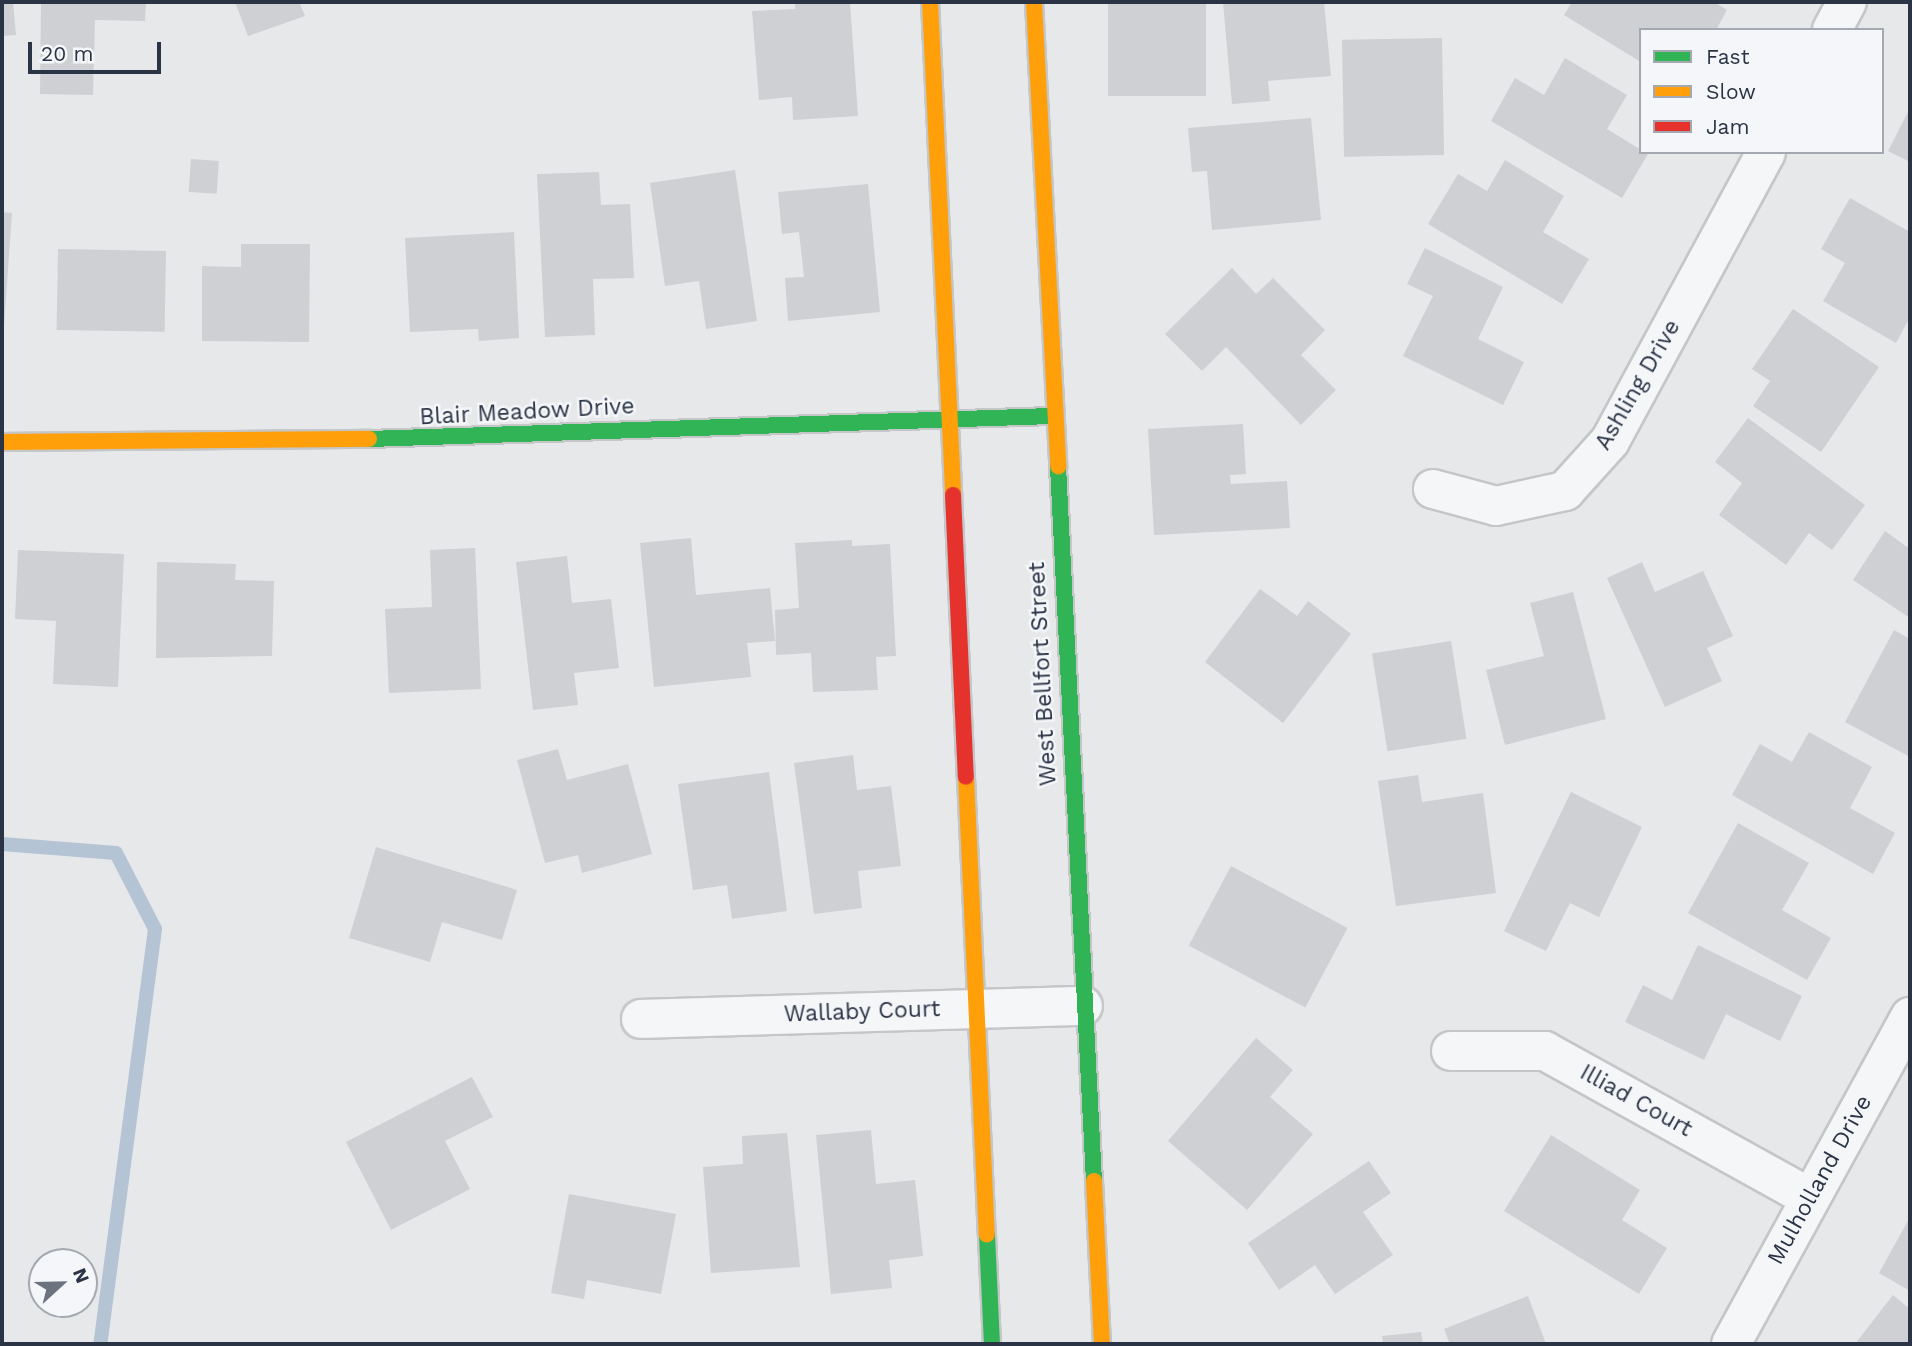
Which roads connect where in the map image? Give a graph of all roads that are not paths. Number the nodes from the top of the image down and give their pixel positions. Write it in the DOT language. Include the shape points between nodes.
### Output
graph roads {
  1 [pos="930,2"];
  2 [pos="1034,2"];
  3 [pos="1847,2"];
  4 [pos="1833,28"];
  5 [pos="1765,154"];
  6 [pos="1054,416"];
  7 [pos="949,418"];
  8 [pos="2,442"];
  9 [pos="1433,489"];
  10 [pos="1083,1006"];
  11 [pos="972,1009"];
  12 [pos="1910,1017"];
  13 [pos="641,1018"];
  14 [pos="1451,1051"];
  15 [pos="1808,1197"];
  16 [pos="992,1344"];
  17 [pos="1102,1344"];
  18 [pos="1731,1344"];
  1 -- 7 [label="main road"];
  2 -- 6 [label="main road, West Bellfort Street"];
  3 -- 4 [label="street"];
  5 -- 9 [label="street, Ashling Drive" via="1611,441 1565,491 1496,506"];
  6 -- 7 [label="main road, Blair Meadow Drive"];
  6 -- 10 [label="main road, West Bellfort Street"];
  7 -- 8 [label="main road, Blair Meadow Drive" via="722,424 532,438"];
  7 -- 11 [label="main road"];
  10 -- 11 [label="street, Wallaby Court"];
  10 -- 17 [label="main road, West Bellfort Street"];
  11 -- 13 [label="street, Wallaby Court"];
  11 -- 16 [label="main road"];
  12 -- 15 [label="street, Mulholland Drive"];
  14 -- 15 [label="street, Illiad Court" via="1545,1051"];
  15 -- 18 [label="street, Mulholland Drive"];
}
